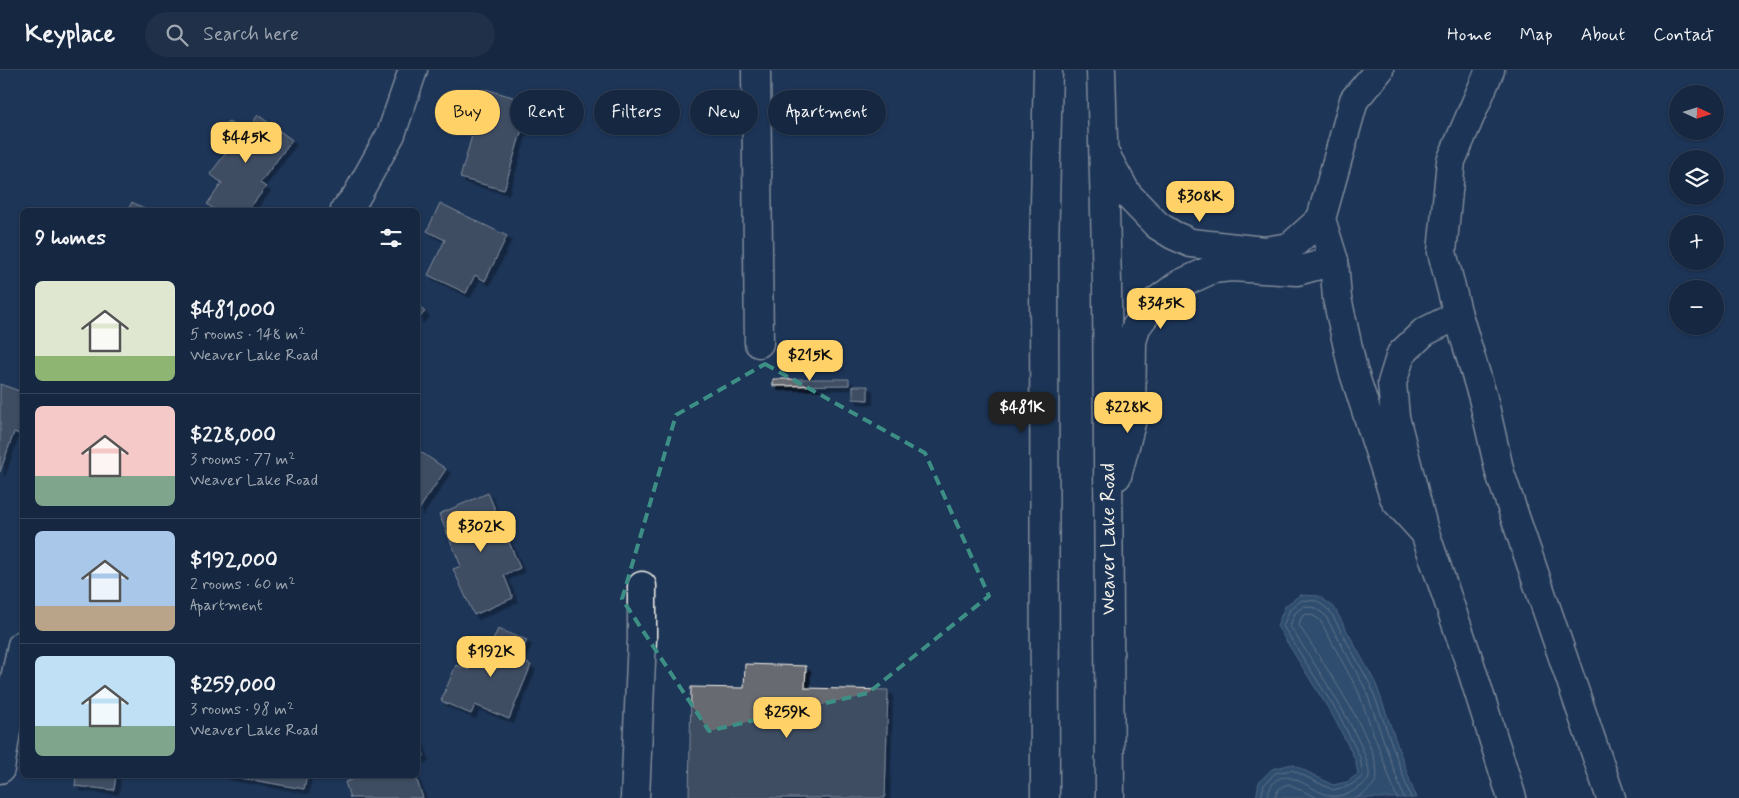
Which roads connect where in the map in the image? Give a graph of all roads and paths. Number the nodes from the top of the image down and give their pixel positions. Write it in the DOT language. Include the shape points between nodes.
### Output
graph roads {
  1 [pos="413,70"];
  2 [pos="756,70"];
  3 [pos="1048,70"];
  4 [pos="1101,70"];
  5 [pos="1379,70"];
  6 [pos="1490,70"];
  7 [pos="1103,152"];
  8 [pos="347,208"];
  9 [pos="1321,219"];
  10 [pos="1334,261"];
  11 [pos="1458,315"];
  12 [pos="759,343"];
  13 [pos="1108,514"];
  14 [pos="1425,533"];
  15 [pos="642,586"];
  16 [pos="20,655"];
  17 [pos="0,769"];
  18 [pos="635,798"];
  19 [pos="1045,798"];
  20 [pos="1110,798"];
  21 [pos="1512,798"];
  22 [pos="1611,798"];
  1 -- 8 [label="main road" via="391,134"];
  2 -- 12 [label="main road"];
  3 -- 19 [label="main road" via="1044,262"];
  4 -- 7 [label="main road, Weaver Lake Road"];
  5 -- 9 [label="main road" via="1354,100"];
  6 -- 11 [label="main road" via="1451,161 1442,252"];
  7 -- 9 [label="main road" via="1127,194 1158,225 1191,243 1264,251 1290,247"];
  7 -- 13 [label="main road, Weaver Lake Road"];
  9 -- 10 [label="main road"];
  10 -- 13 [label="main road" via="1297,271 1213,269 1180,284 1154,304 1136,327 1132,342 1131,423"];
  10 -- 14 [label="main road" via="1337,298 1353,370 1395,500"];
  11 -- 14 [label="main road" via="1424,332 1401,354 1392,383 1395,417"];
  11 -- 22 [label="main road" via="1483,398 1500,473"];
  13 -- 20 [label="main road, Weaver Lake Road"];
  14 -- 21 [label="main road"];
  15 -- 18 [label="main road"];
  16 -- 17 [label="main road"];
}
